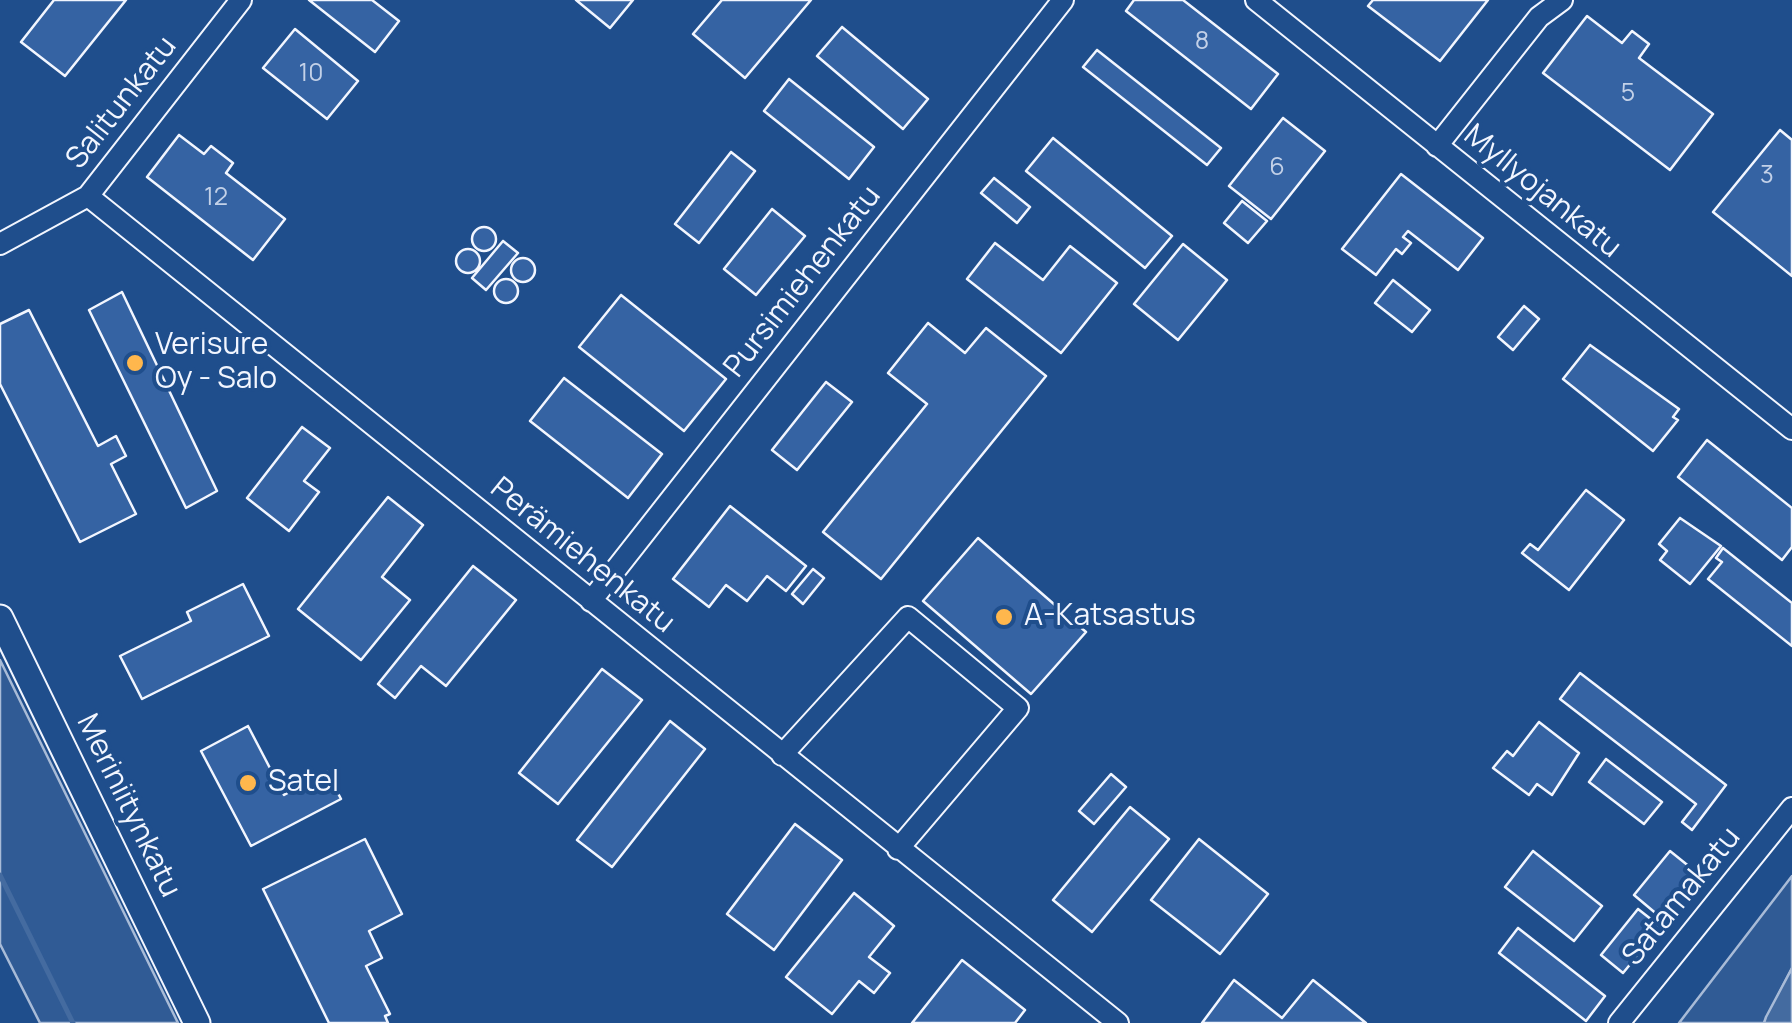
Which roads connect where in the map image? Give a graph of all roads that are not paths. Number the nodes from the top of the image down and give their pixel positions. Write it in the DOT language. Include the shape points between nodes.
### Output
graph roads {
  1 [pos="241,0"];
  2 [pos="1063,0"];
  3 [pos="1256,0"];
  4 [pos="1562,0"];
  5 [pos="1437,146"];
  6 [pos="88,196"];
  7 [pos="0,244"];
  8 [pos="1792,429"];
  9 [pos="591,602"];
  10 [pos="0,618"];
  11 [pos="782,756"];
  12 [pos="1792,808"];
  13 [pos="898,849"];
  14 [pos="197,1023"];
  15 [pos="1118,1023"];
  16 [pos="1619,1023"];
  1 -- 6 [label="street, Salitunkatu"];
  2 -- 9 [label="street, Pursimiehenkatu"];
  3 -- 5 [label="street, Myllyojankatu"];
  4 -- 5 [label="street" via="1539,18"];
  5 -- 8 [label="street, Myllyojankatu"];
  6 -- 7 [label="street"];
  6 -- 9 [label="street, Perämiehenkatu"];
  9 -- 11 [label="street, Perämiehenkatu"];
  10 -- 14 [label="main road, Meriniitynkatu"];
  11 -- 13 [label="street, Perämiehenkatu"];
  11 -- 13 [label="street" via="908,617 1018,708"];
  12 -- 16 [label="street, Satamakatu"];
  13 -- 15 [label="street, Perämiehenkatu"];
}
